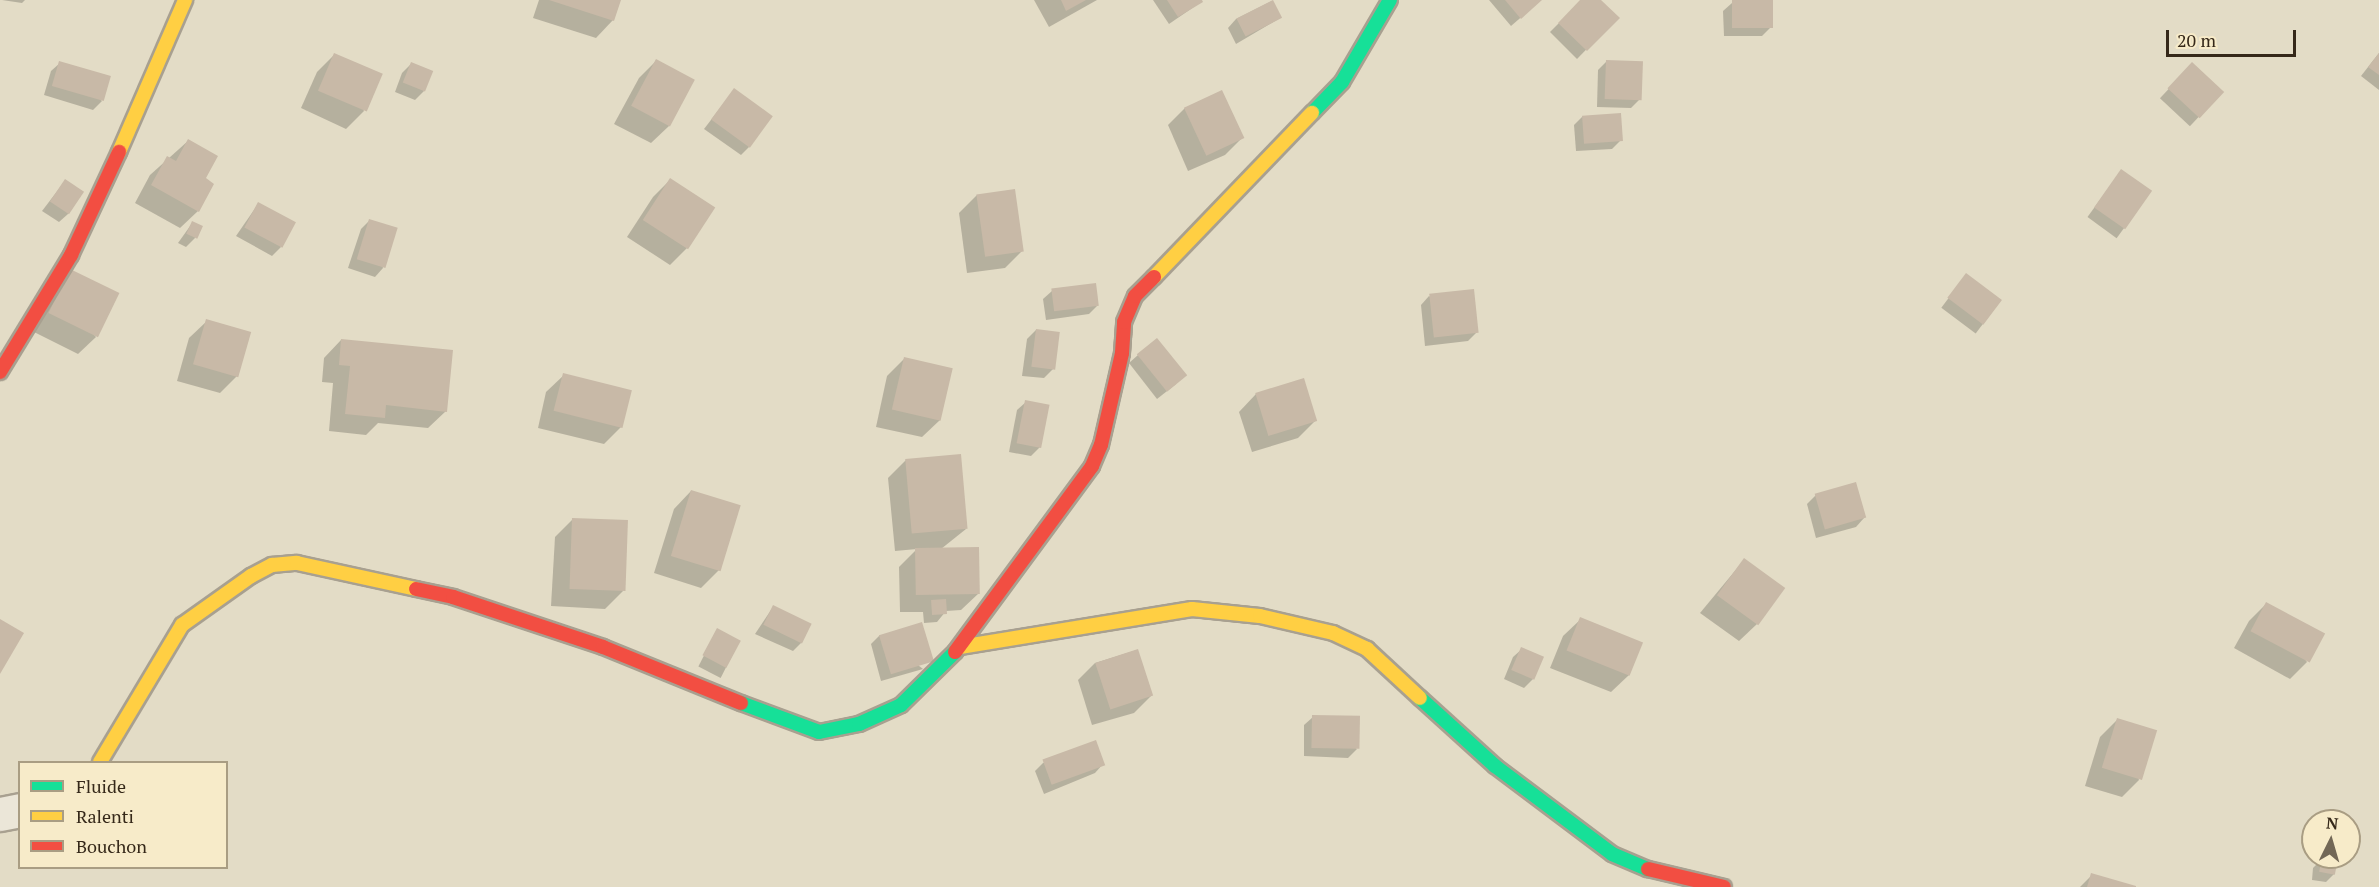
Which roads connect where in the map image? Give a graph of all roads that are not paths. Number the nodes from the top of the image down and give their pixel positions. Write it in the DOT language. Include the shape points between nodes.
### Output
graph roads {
  1 [pos="185,0"];
  2 [pos="1390,0"];
  3 [pos="0,372"];
  4 [pos="960,647"];
  5 [pos="101,761"];
  6 [pos="18,810"];
  7 [pos="0,814"];
  8 [pos="1724,887"];
  1 -- 3 [label="street" via="71,255"];
  2 -- 4 [label="street" via="1342,82 1135,296 1124,322 1122,353 1101,445 1092,466"];
  4 -- 5 [label="street" via="901,705 859,724 819,732 672,678 603,647 453,597 329,567 272,565 182,626"];
  4 -- 8 [label="street" via="1192,609 1260,616 1333,633 1366,649 1495,766 1612,854 1662,875"];
  6 -- 7 [label="street"];
}
